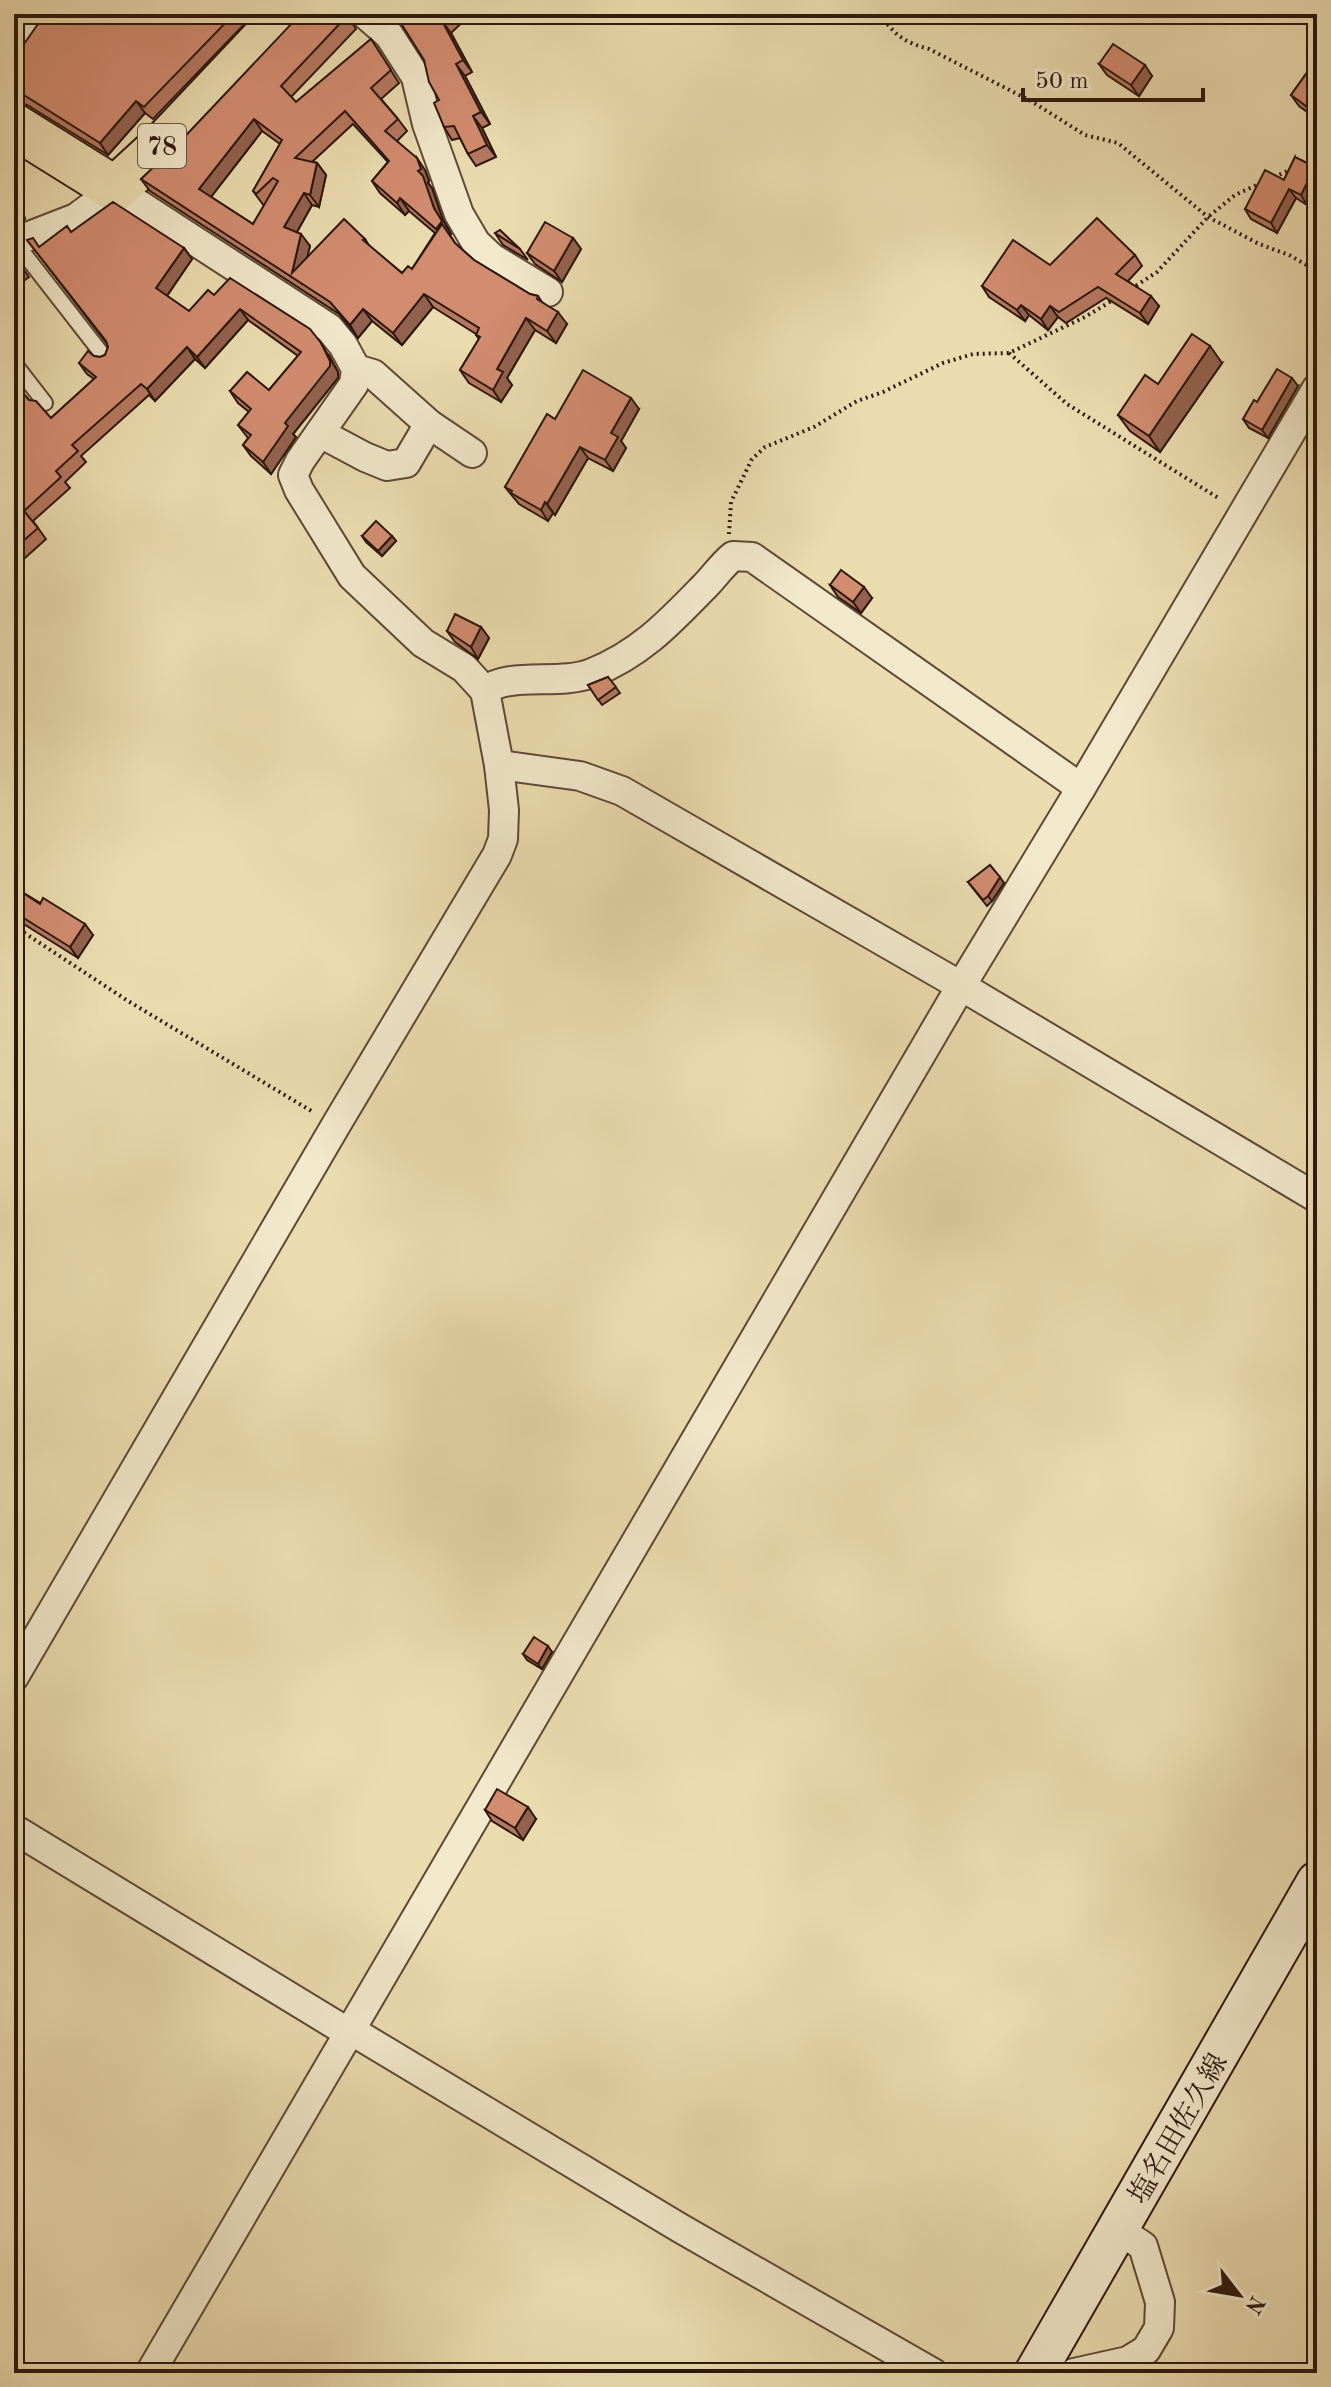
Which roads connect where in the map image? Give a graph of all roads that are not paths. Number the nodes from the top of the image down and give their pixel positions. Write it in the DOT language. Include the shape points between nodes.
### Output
graph roads {
  1 [pos="42,14"];
  2 [pos="287,14"];
  3 [pos="365,14"];
  4 [pos="14,53"];
  5 [pos="14,126"];
  6 [pos="115,189"];
  7 [pos="14,242"];
  8 [pos="548,292"];
  9 [pos="106,359"];
  10 [pos="14,363"];
  11 [pos="356,369"];
  12 [pos="1317,388"];
  13 [pos="45,403"];
  14 [pos="429,424"];
  15 [pos="320,433"];
  16 [pos="472,453"];
  17 [pos="485,691"];
  18 [pos="499,765"];
  19 [pos="1081,788"];
  20 [pos="961,986"];
  21 [pos="1317,1198"];
  22 [pos="14,1677"];
  23 [pos="14,1829"];
  24 [pos="1317,1882"];
  25 [pos="350,2032"];
  26 [pos="1119,2230"];
  27 [pos="1050,2371"];
  28 [pos="150,2373"];
  29 [pos="933,2373"];
  1 -- 4 [label="street"];
  2 -- 6 [label="main road, 78"];
  3 -- 8 [label="street" via="389,35 416,77 459,214 476,243"];
  5 -- 6 [label="main road, 78"];
  6 -- 7 [label="street" via="76,218"];
  6 -- 11 [label="street" via="329,328"];
  7 -- 9 [label="lane"];
  10 -- 13 [label="lane"];
  11 -- 14 [label="street" via="373,374"];
  11 -- 15 [label="street" via="354,384"];
  12 -- 19 [label="street"];
  14 -- 15 [label="street" via="406,463 387,466"];
  14 -- 16 [label="street"];
  15 -- 17 [label="street" via="293,475 352,576 423,643 464,668"];
  17 -- 18 [label="street"];
  17 -- 19 [label="street" via="509,680 589,675 631,655 733,556 752,557"];
  18 -- 20 [label="street" via="580,776 622,791"];
  18 -- 22 [label="street" via="504,826 497,855"];
  19 -- 20 [label="street"];
  20 -- 21 [label="street"];
  20 -- 25 [label="street"];
  23 -- 25 [label="street"];
  24 -- 26 [label="main road, 塩名田佐久線"];
  25 -- 28 [label="street"];
  25 -- 29 [label="street"];
  26 -- 27 [label="main road, 塩名田佐久線"];
  26 -- 27 [label="street" via="1143,2246 1160,2302 1159,2328 1146,2350 1128,2361"];
}
